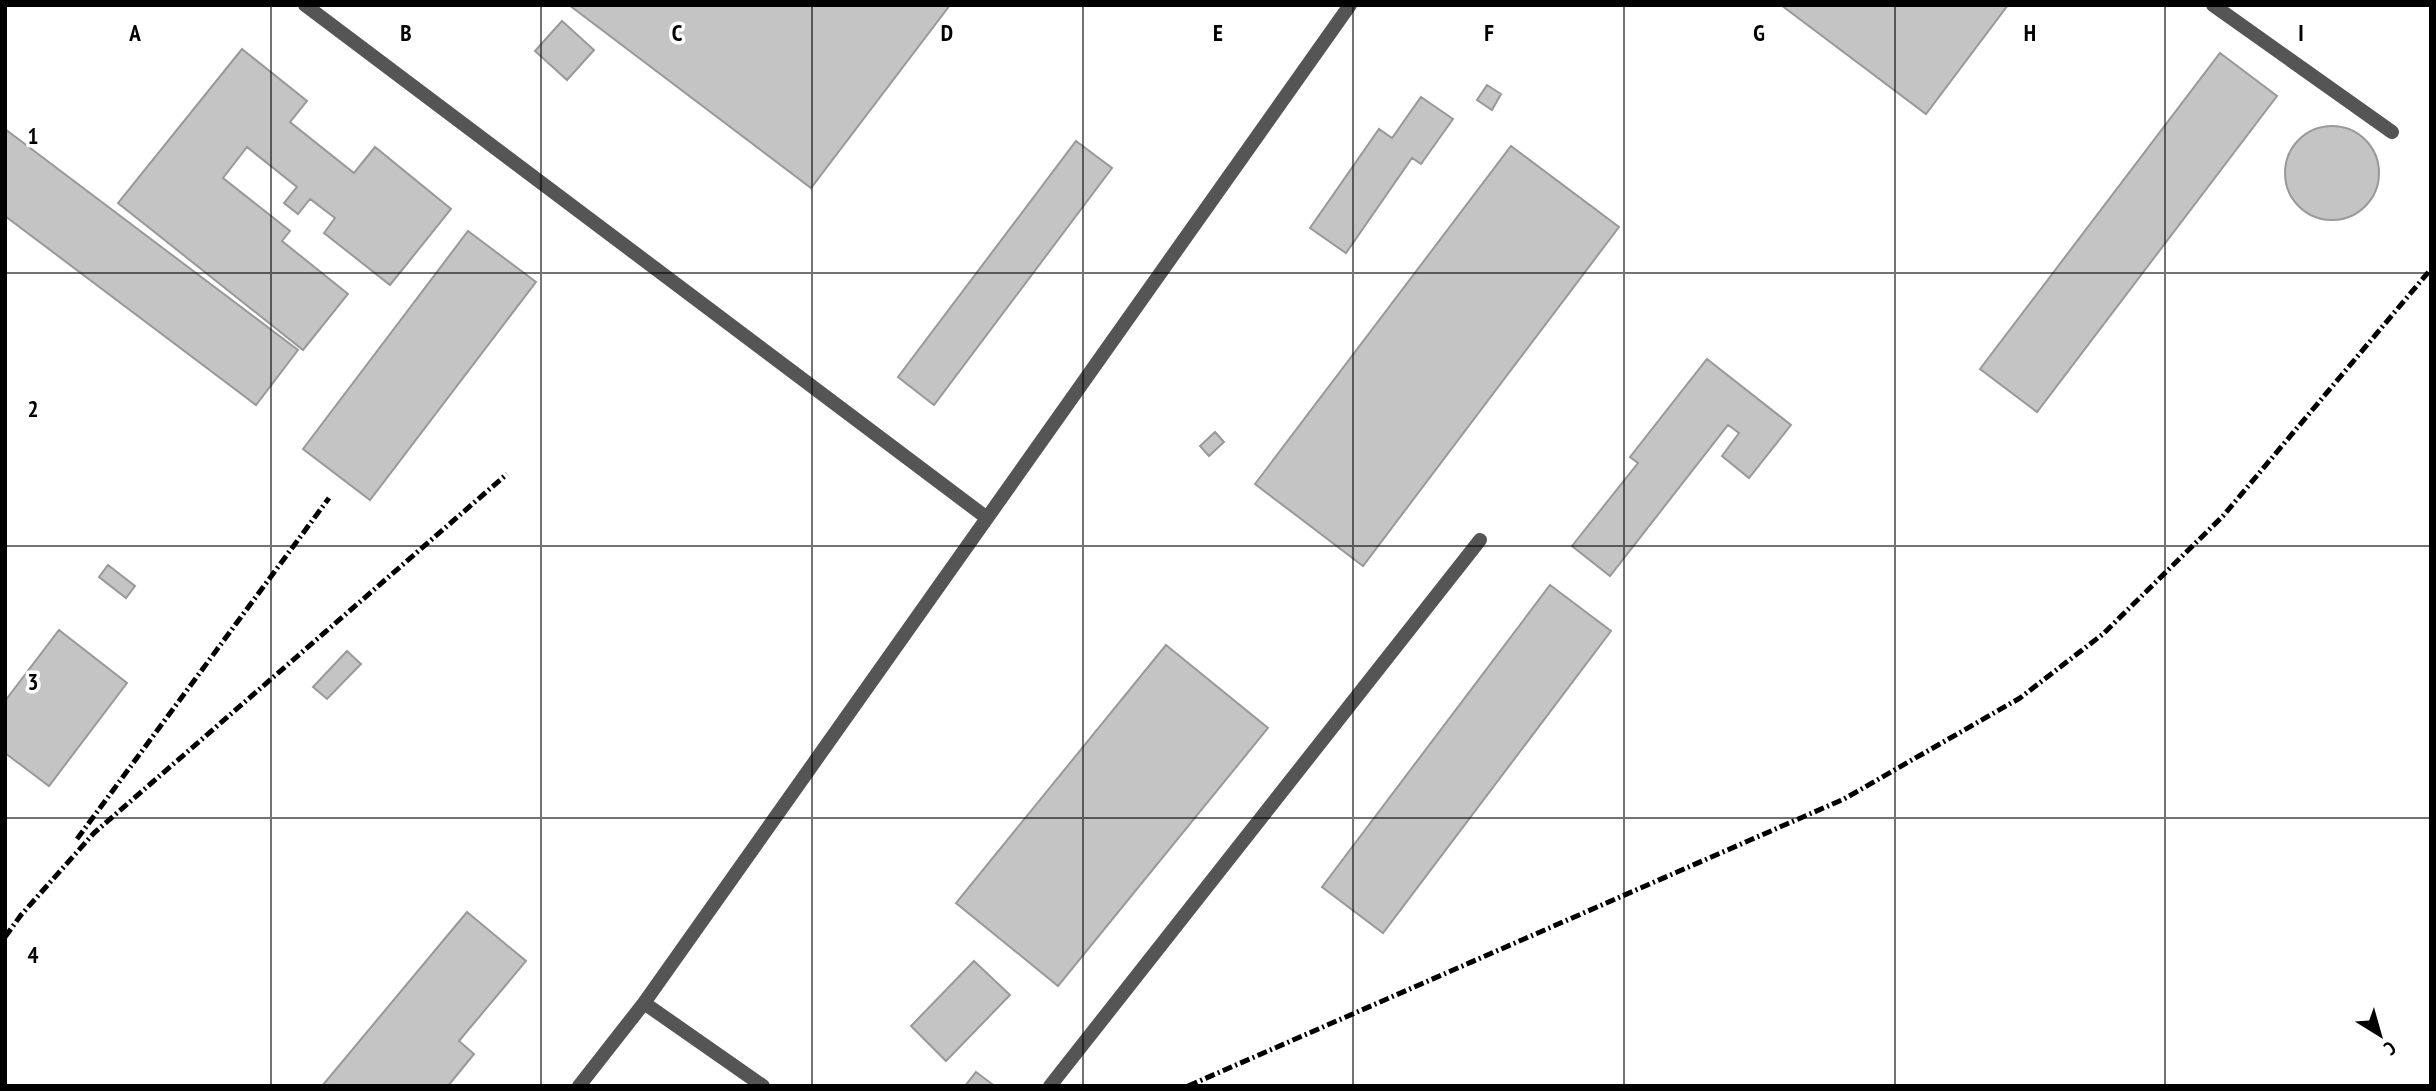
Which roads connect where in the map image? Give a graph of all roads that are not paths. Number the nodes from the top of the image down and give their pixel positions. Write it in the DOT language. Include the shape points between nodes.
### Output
graph roads {
  1 [pos="305,5"];
  2 [pos="1350,5"];
  3 [pos="2213,5"];
  4 [pos="2392,132"];
  5 [pos="987,518"];
  6 [pos="1480,540"];
  7 [pos="643,1003"];
  8 [pos="579,1086"];
  9 [pos="763,1086"];
  10 [pos="1050,1086"];
  1 -- 5 [label="lane"];
  2 -- 5 [label="lane"];
  3 -- 4 [label="lane"];
  5 -- 7 [label="lane"];
  6 -- 10 [label="lane"];
  7 -- 8 [label="lane"];
  7 -- 9 [label="lane"];
}
